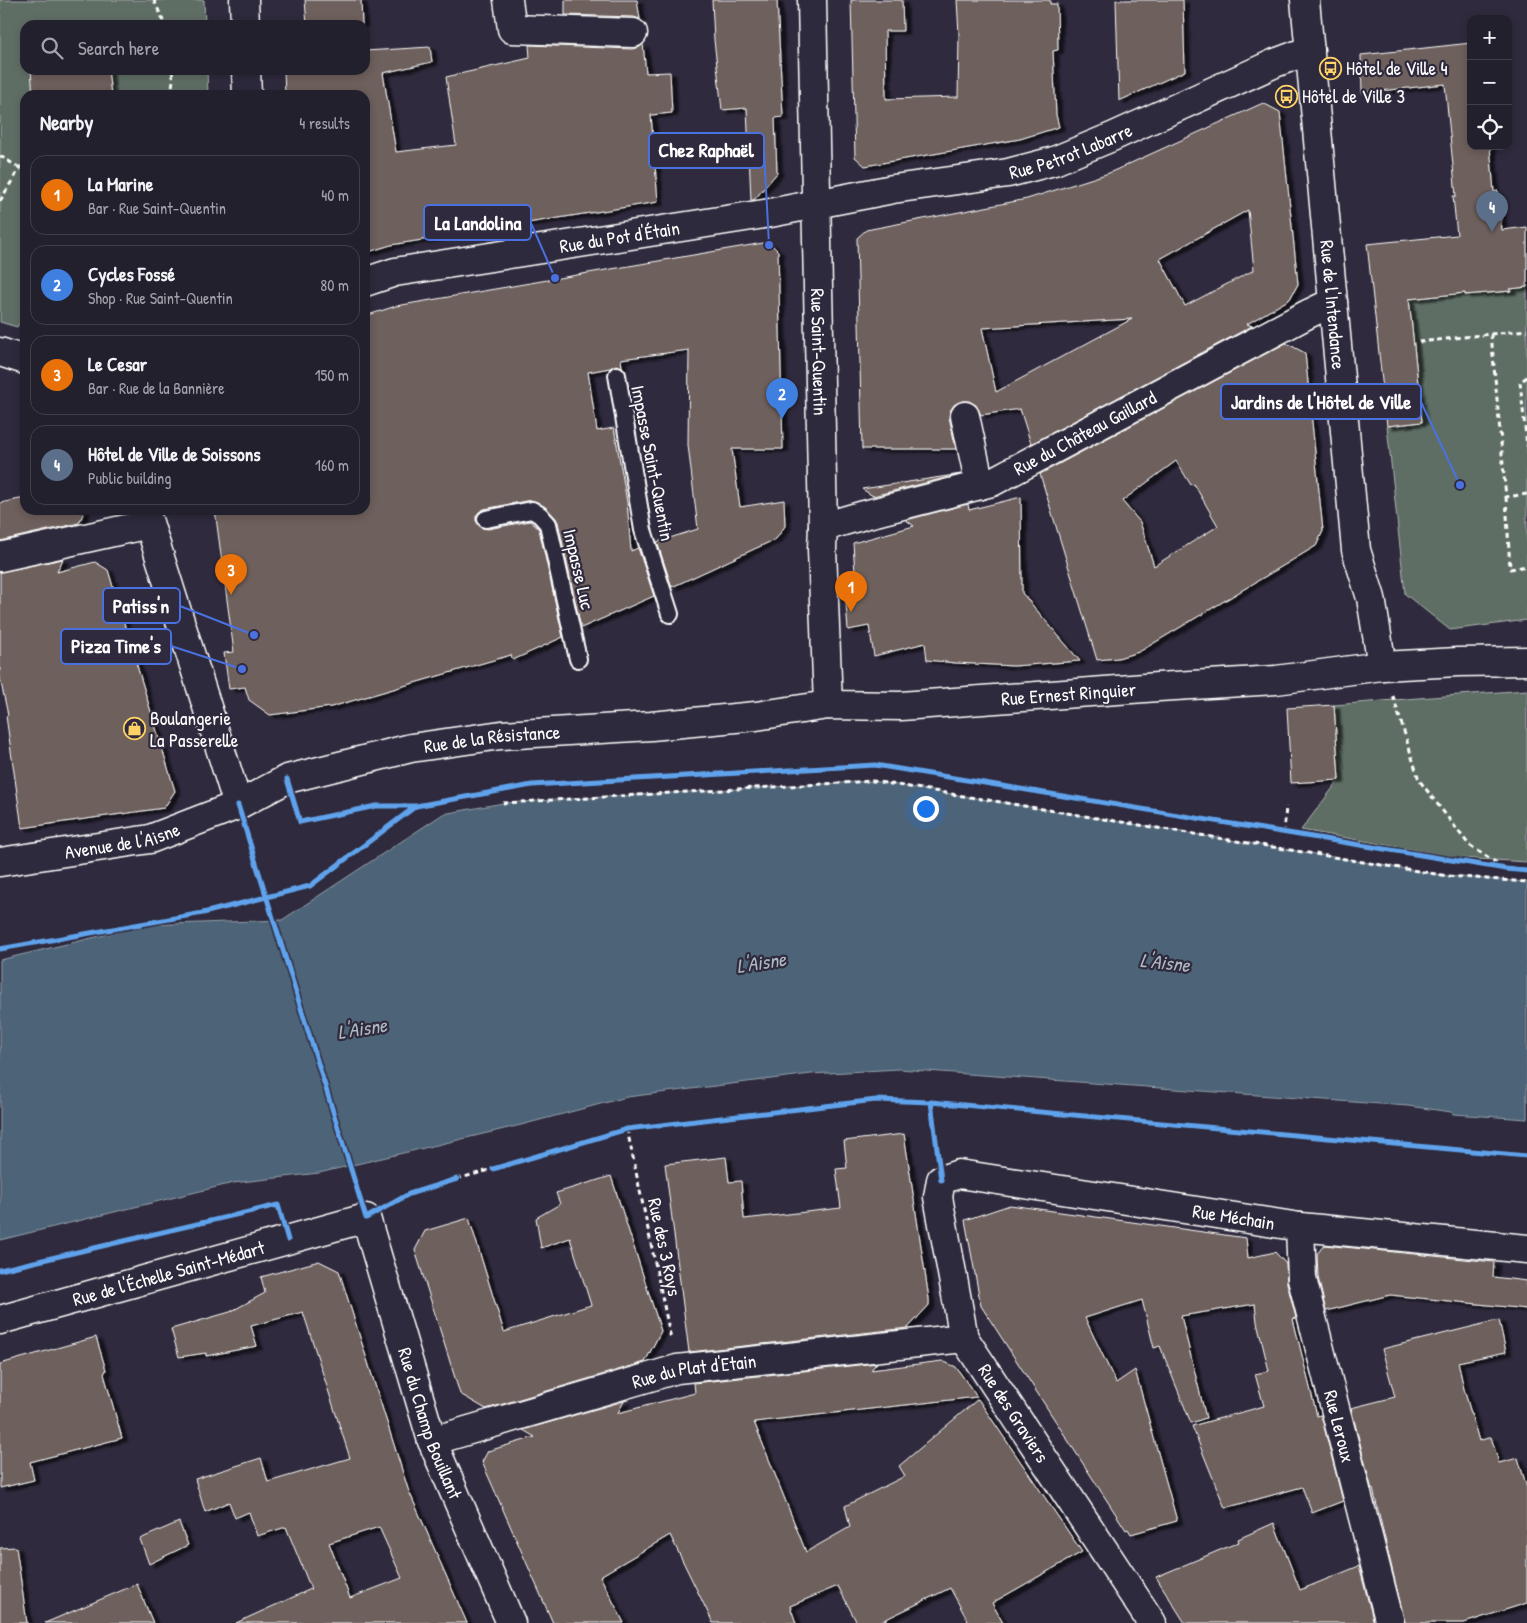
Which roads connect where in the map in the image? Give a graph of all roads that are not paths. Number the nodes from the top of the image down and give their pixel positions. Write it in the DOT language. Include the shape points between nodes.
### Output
graph roads {
  1 [pos="244,0"];
  2 [pos="508,0"];
  3 [pos="812,0"];
  4 [pos="1305,0"];
  5 [pos="244,20"];
  6 [pos="633,33"];
  7 [pos="1310,50"];
  8 [pos="246,75"];
  9 [pos="247,90"];
  10 [pos="816,203"];
  11 [pos="370,280"];
  12 [pos="1333,302"];
  13 [pos="0,352"];
  14 [pos="20,358"];
  15 [pos="617,375"];
  16 [pos="965,416"];
  17 [pos="980,485"];
  18 [pos="147,517"];
  19 [pos="486,519"];
  20 [pos="823,538"];
  21 [pos="0,557"];
  22 [pos="670,614"];
  23 [pos="1527,648"];
  24 [pos="578,660"];
  25 [pos="1527,661"];
  26 [pos="1458,662"];
  27 [pos="1382,666"];
  28 [pos="828,705"];
  29 [pos="756,716"];
  30 [pos="238,806"];
  31 [pos="0,862"];
  32 [pos="941,1180"];
  33 [pos="366,1218"];
  34 [pos="1300,1227"];
  35 [pos="1527,1249"];
  36 [pos="0,1320"];
  37 [pos="964,1338"];
  38 [pos="432,1441"];
  39 [pos="511,1623"];
  40 [pos="1152,1623"];
  41 [pos="1390,1623"];
  1 -- 5 [label="street"];
  2 -- 6 [label="street" via="512,29"];
  3 -- 10 [label="street, Rue Saint-Quentin"];
  4 -- 7 [label="street, Rue de l'Intendance"];
  7 -- 10 [label="street, Rue Petrot Labarre" via="1054,161 1008,172"];
  7 -- 12 [label="street, Rue de l'Intendance"];
  8 -- 9 [label="street"];
  10 -- 11 [label="street, Rue du Pot d'Étain" via="395,272"];
  10 -- 20 [label="street, Rue Saint-Quentin"];
  12 -- 17 [label="street, Rue du Château Gaillard" via="992,482"];
  12 -- 27 [label="street, Rue de l'Intendance" via="1356,550 1371,598"];
  13 -- 14 [label="street"];
  15 -- 22 [label="lane, Impasse Saint-Quentin" via="643,530"];
  16 -- 17 [label="street"];
  17 -- 20 [label="street, Rue du Château Gaillard" via="864,515"];
  18 -- 21 [label="street"];
  18 -- 30 [label="street"];
  19 -- 24 [label="lane, Impasse Luc" via="532,510 548,524"];
  20 -- 28 [label="street, Rue Saint-Quentin"];
  23 -- 26 [label="street"];
  25 -- 26 [label="street"];
  26 -- 27 [label="street, Rue Ernest Ringuier"];
  27 -- 28 [label="street, Rue Ernest Ringuier" via="1276,680 901,706"];
  28 -- 29 [label="street, Rue Ernest Ringuier"];
  29 -- 30 [label="street, Rue de la Résistance" via="501,735 411,748 287,779"];
  30 -- 31 [label="street, Avenue de l'Aisne" via="150,840"];
  32 -- 34 [label="street, Rue Méchain" via="960,1174"];
  32 -- 37 [label="street, Rue des Graviers" via="938,1197"];
  33 -- 36 [label="street, Rue de l'Échelle Saint-Médart"];
  33 -- 38 [label="street, Rue du Champ Bouillant"];
  34 -- 35 [label="street, Rue Méchain"];
  34 -- 41 [label="street, Rue Leroux" via="1302,1279"];
  37 -- 38 [label="street, Rue du Plat d'Etain" via="677,1369"];
  37 -- 40 [label="street, Rue des Graviers"];
  38 -- 39 [label="street, Rue du Champ Bouillant"];
}
